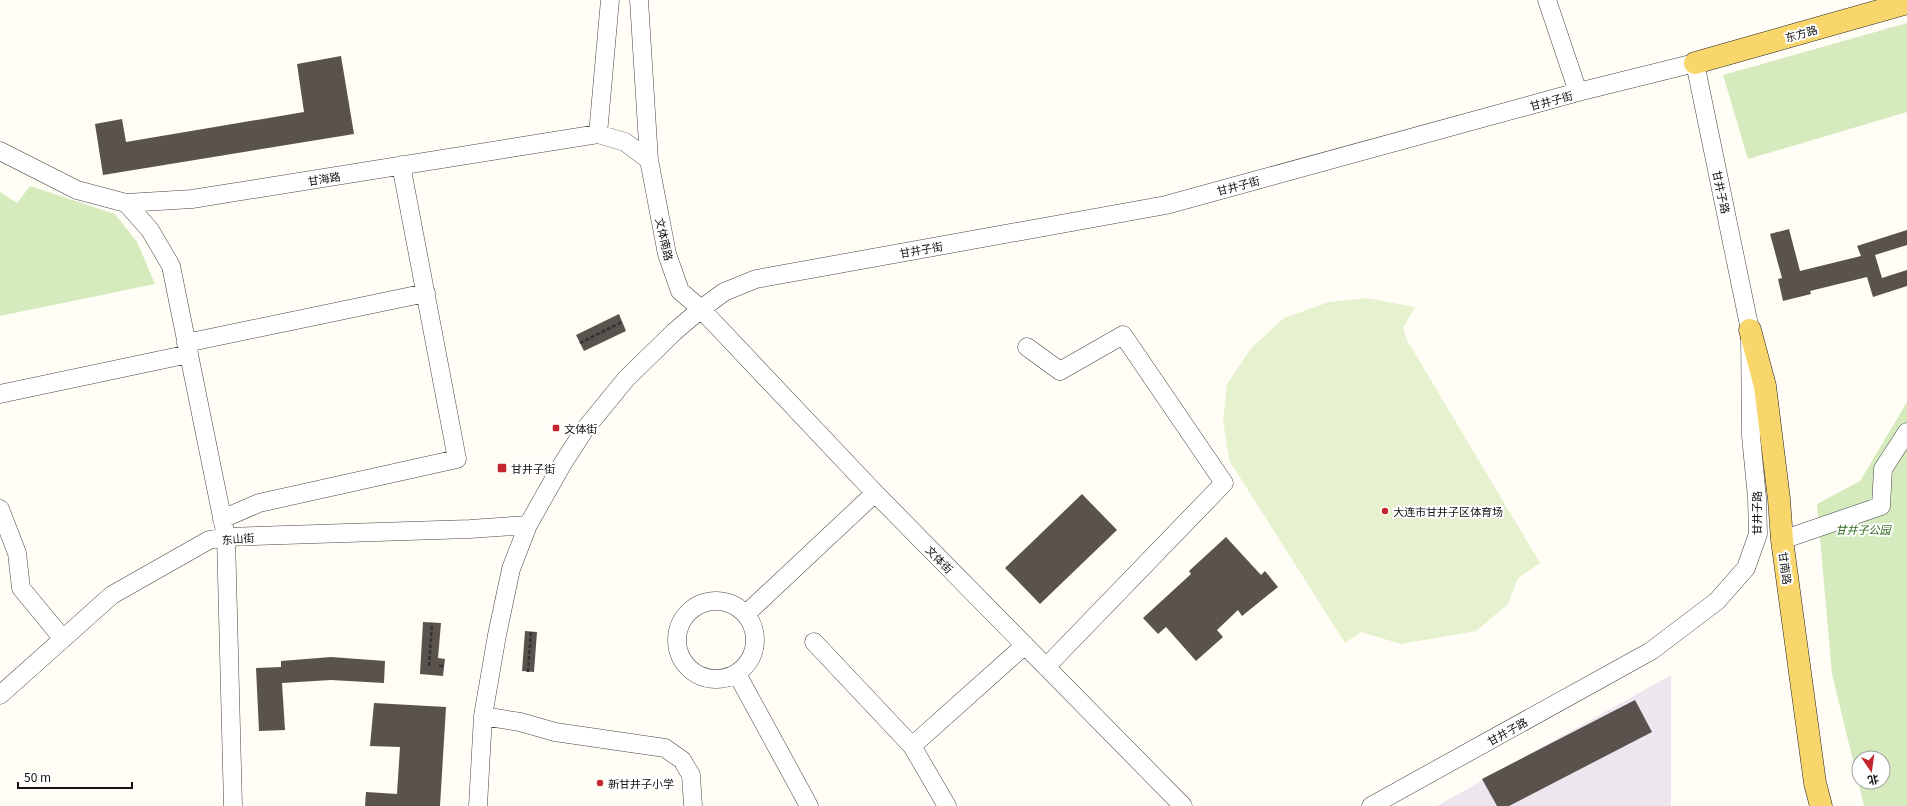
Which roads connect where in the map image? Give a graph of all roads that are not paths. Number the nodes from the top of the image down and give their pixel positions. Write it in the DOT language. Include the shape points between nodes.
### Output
graph roads {
  1 [pos="610,0"];
  2 [pos="639,0"];
  3 [pos="1547,0"];
  4 [pos="1907,3"];
  5 [pos="1695,63"];
  6 [pos="1578,92"];
  7 [pos="598,134"];
  8 [pos="0,151"];
  9 [pos="649,160"];
  10 [pos="401,165"];
  11 [pos="126,203"];
  12 [pos="426,293"];
  13 [pos="701,309"];
  14 [pos="1750,330"];
  15 [pos="1027,347"];
  16 [pos="188,348"];
  17 [pos="0,394"];
  18 [pos="1907,432"];
  19 [pos="875,493"];
  20 [pos="0,509"];
  21 [pos="222,519"];
  22 [pos="528,525"];
  23 [pos="226,537"];
  24 [pos="1782,540"];
  25 [pos="746,614"];
  26 [pos="63,639"];
  27 [pos="814,642"];
  28 [pos="1025,645"];
  29 [pos="1046,667"];
  30 [pos="737,674"];
  31 [pos="0,695"];
  32 [pos="483,716"];
  33 [pos="912,746"];
  34 [pos="233,806"];
  35 [pos="478,806"];
  36 [pos="693,806"];
  37 [pos="809,806"];
  38 [pos="947,806"];
  39 [pos="1183,806"];
  40 [pos="1371,806"];
  41 [pos="1821,806"];
  1 -- 7 [label="street"];
  2 -- 9 [label="street, 文体南路"];
  3 -- 6 [label="street"];
  4 -- 5 [label="main road, 东方路"];
  5 -- 6 [label="street, 甘井子街"];
  5 -- 14 [label="street, 甘井子路"];
  6 -- 13 [label="street, 甘井子街" via="1166,205 756,279 724,292"];
  7 -- 9 [label="street, 甘海路" via="625,142"];
  7 -- 10 [label="street, 甘海路"];
  8 -- 11 [label="street, 甘海路" via="77,190"];
  9 -- 13 [label="street, 文体南路" via="666,254 680,291"];
  10 -- 11 [label="street, 甘海路" via="192,199"];
  10 -- 12 [label="street"];
  11 -- 16 [label="street" via="150,230 171,266"];
  12 -- 16 [label="street"];
  12 -- 21 [label="street" via="457,459 259,503"];
  13 -- 19 [label="street, 文体街"];
  13 -- 22 [label="street, 甘井子街" via="626,379 585,429"];
  14 -- 24 [label="main road, 甘南路" via="1765,386 1780,499"];
  14 -- 40 [label="street, 甘井子路" via="1751,436 1758,534 1746,568 1717,601 1651,651"];
  15 -- 29 [label="street" via="1060,372 1123,334 1224,483"];
  16 -- 17 [label="street"];
  16 -- 21 [label="street"];
  18 -- 24 [label="street" via="1883,469 1881,506"];
  19 -- 25 [label="street"];
  19 -- 28 [label="street, 文体街"];
  20 -- 26 [label="street" via="17,553 21,588"];
  21 -- 23 [label="street"];
  22 -- 23 [label="street, 东山街"];
  22 -- 32 [label="street, 甘井子街" via="511,568"];
  23 -- 26 [label="street, 东山街" via="209,540 112,595"];
  23 -- 34 [label="street"];
  24 -- 41 [label="main road, 甘南路" via="1815,783"];
  25 -- 30 [label="street" via="753,626 756,639 754,653 747,665"];
  25 -- 30 [label="street" via="737,606 725,601 706,602 690,610 677,632 676,644 680,656 697,675 710,679 724,679"];
  26 -- 31 [label="street, 东山街"];
  27 -- 33 [label="street"];
  28 -- 29 [label="street, 文体街"];
  28 -- 33 [label="street"];
  29 -- 39 [label="street, 文体街"];
  30 -- 37 [label="street"];
  32 -- 35 [label="street, 甘井子街"];
  32 -- 36 [label="street" via="520,722 554,732 666,748 682,760 692,775"];
  33 -- 38 [label="street"];
}
